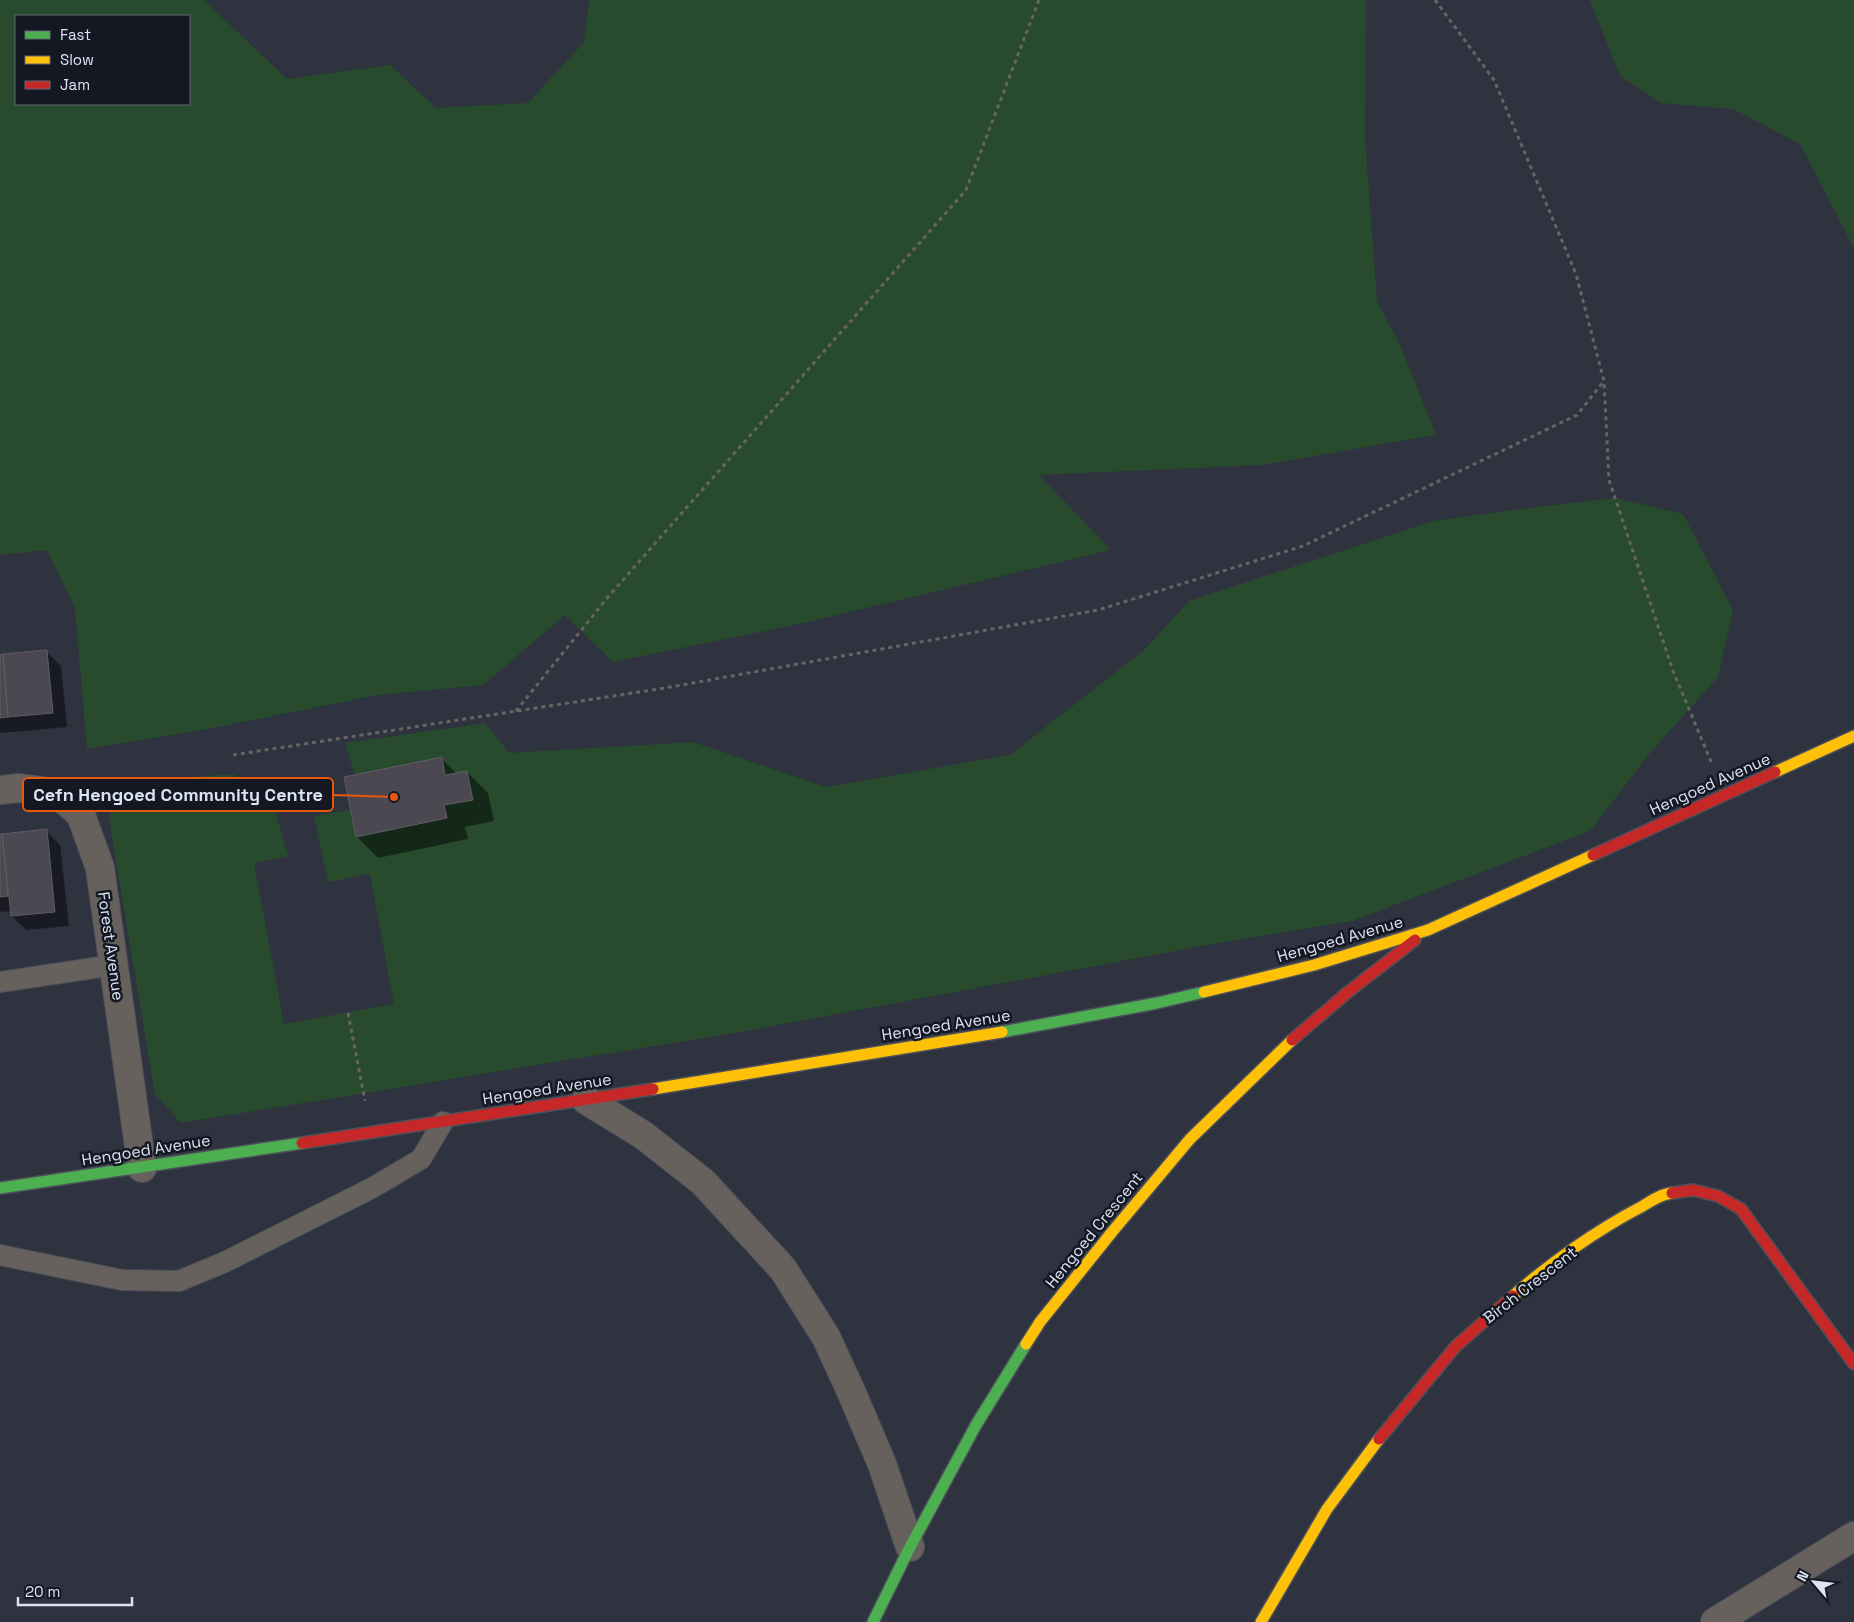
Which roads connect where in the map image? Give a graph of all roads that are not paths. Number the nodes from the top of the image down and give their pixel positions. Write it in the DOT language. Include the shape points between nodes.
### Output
graph roads {
  1 [pos="1854,736"];
  2 [pos="0,790"];
  3 [pos="1428,930"];
  4 [pos="114,965"];
  5 [pos="0,982"];
  6 [pos="586,1100"];
  7 [pos="443,1122"];
  8 [pos="142,1168"];
  9 [pos="0,1188"];
  10 [pos="0,1256"];
  11 [pos="1854,1364"];
  12 [pos="1854,1536"];
  13 [pos="910,1547"];
  14 [pos="873,1622"];
  15 [pos="1261,1622"];
  16 [pos="1715,1622"];
  1 -- 3 [label="street, Hengoed Avenue"];
  2 -- 4 [label="street, Forest Avenue" via="19,788 49,792 68,802 81,815 100,868"];
  3 -- 6 [label="street, Hengoed Avenue" via="1314,966 1156,1003 993,1034"];
  3 -- 13 [label="street, Hengoed Crescent" via="1288,1044 1190,1138 1040,1322 976,1425"];
  4 -- 5 [label="lane"];
  4 -- 8 [label="street, Forest Avenue"];
  6 -- 7 [label="street, Hengoed Avenue"];
  6 -- 13 [label="street" via="644,1135 703,1182 783,1269 826,1337 850,1389 882,1464"];
  7 -- 8 [label="street, Hengoed Avenue"];
  7 -- 10 [label="lane" via="421,1159 372,1188 226,1262 179,1281 122,1280"];
  8 -- 9 [label="street, Hengoed Avenue"];
  11 -- 15 [label="street, Birch Crescent" via="1741,1209 1718,1196 1693,1190 1664,1194 1619,1218 1534,1278 1456,1346 1388,1427 1327,1509"];
  12 -- 16 [label="street"];
  13 -- 14 [label="street, Hengoed Crescent"];
}
